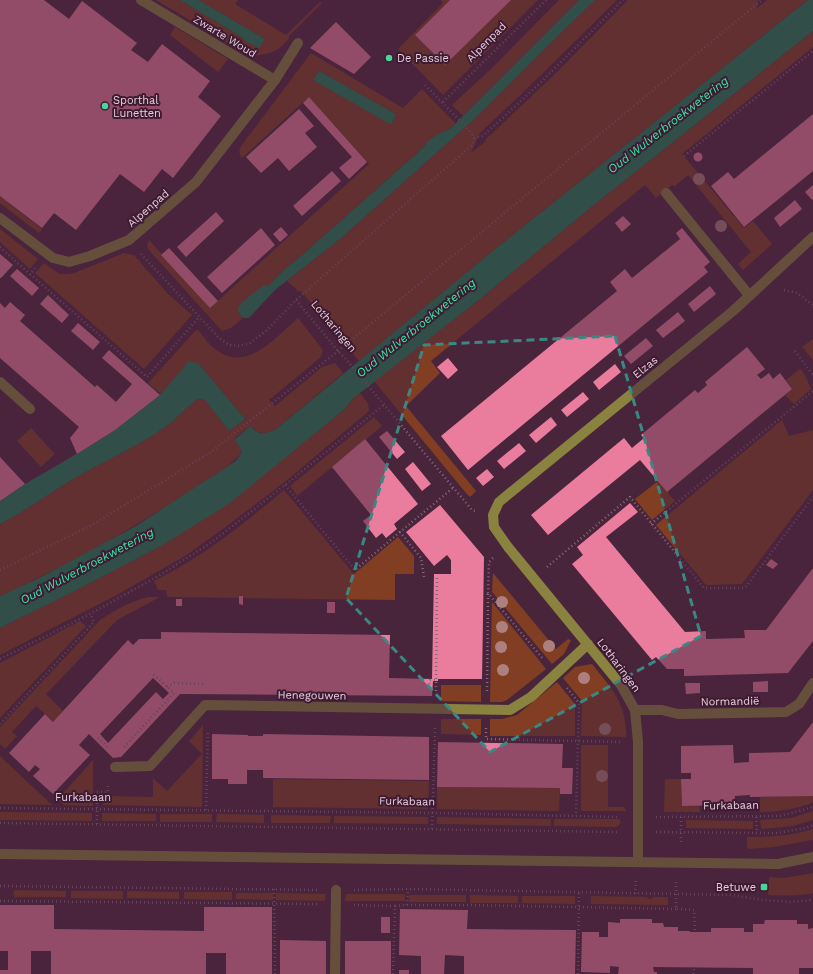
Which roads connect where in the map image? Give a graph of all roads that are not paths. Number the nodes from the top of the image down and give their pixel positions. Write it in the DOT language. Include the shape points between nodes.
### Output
graph roads {
  1 [pos="141,0"];
  2 [pos="298,43"];
  3 [pos="275,80"];
  4 [pos="666,193"];
  5 [pos="0,218"];
  6 [pos="813,237"];
  7 [pos="749,294"];
  8 [pos="0,382"];
  9 [pos="30,409"];
  10 [pos="493,515"];
  11 [pos="588,644"];
  12 [pos="813,684"];
  13 [pos="635,710"];
  14 [pos="115,767"];
  15 [pos="0,854"];
  16 [pos="813,857"];
  17 [pos="638,862"];
  18 [pos="336,890"];
  19 [pos="335,974"];
  1 -- 3 [label="street, Zwarte Woud"];
  2 -- 3 [label="street, Alpenpad"];
  3 -- 5 [label="street, Alpenpad" via="196,182 129,240 69,262 53,258"];
  4 -- 7 [label="street"];
  6 -- 7 [label="street, Elzas"];
  7 -- 10 [label="street, Elzas" via="733,311 498,502"];
  8 -- 9 [label="street"];
  10 -- 11 [label="street, Lotharingen" via="494,527"];
  11 -- 13 [label="street, Lotharingen" via="621,685"];
  11 -- 14 [label="street, Henegouwen" via="531,697 510,710 205,705 150,766"];
  12 -- 13 [label="street, Normandië" via="798,704 786,712 678,714 662,710"];
  13 -- 17 [label="street, Lotharingen" via="638,742"];
  15 -- 17 [label="street"];
  16 -- 17 [label="street" via="778,864"];
  18 -- 19 [label="street"];
}
